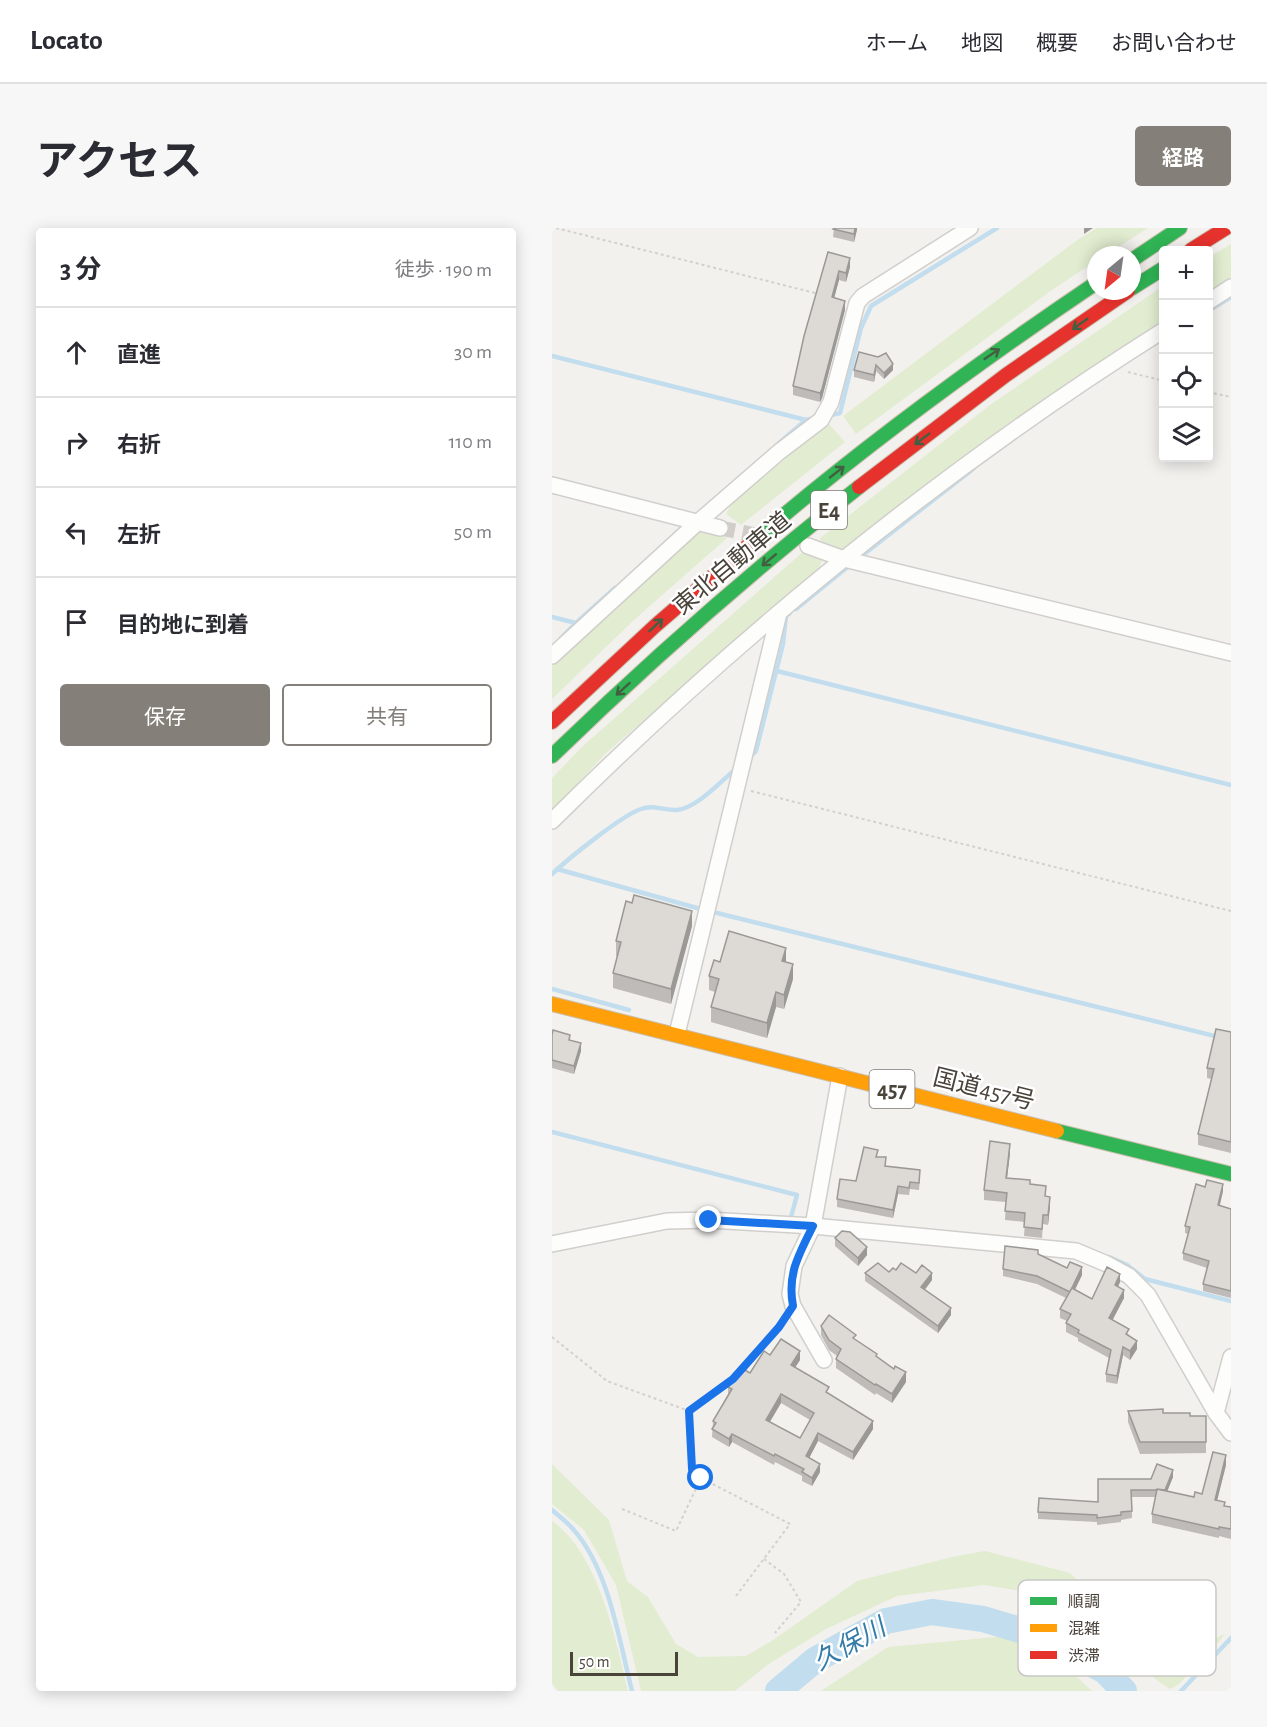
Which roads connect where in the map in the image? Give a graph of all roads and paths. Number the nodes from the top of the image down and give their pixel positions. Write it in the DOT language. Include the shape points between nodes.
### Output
graph roads {
  1 [pos="556,228"];
  2 [pos="970,228"];
  3 [pos="1180,228"];
  4 [pos="1226,228"];
  5 [pos="1197,246"];
  6 [pos="1141,254"];
  7 [pos="1159,271"];
  8 [pos="1141,282"];
  9 [pos="1231,287"];
  10 [pos="1087,289"];
  11 [pos="822,294"];
  12 [pos="1115,300"];
  13 [pos="1212,300"];
  14 [pos="1159,333"];
  15 [pos="1110,364"];
  16 [pos="1159,380"];
  17 [pos="1213,393"];
  18 [pos="1231,397"];
  19 [pos="552,485"];
  20 [pos="697,523"];
  21 [pos="720,528"];
  22 [pos="808,546"];
  23 [pos="844,559"];
  24 [pos="779,613"];
  25 [pos="1231,653"];
  26 [pos="552,656"];
  27 [pos="552,722"];
  28 [pos="552,756"];
  29 [pos="737,788"];
  30 [pos="552,821"];
  31 [pos="1231,911"];
  32 [pos="552,1004"];
  33 [pos="677,1034"];
  34 [pos="840,1076"];
  35 [pos="1231,1174"];
  36 [pos="813,1226"];
  37 [pos="552,1244"];
  38 [pos="793,1306"];
  39 [pos="552,1337"];
  40 [pos="1231,1357"];
  41 [pos="824,1360"];
  42 [pos="689,1411"];
  43 [pos="1216,1413"];
  44 [pos="1231,1433"];
  45 [pos="701,1478"];
  46 [pos="622,1509"];
  47 [pos="764,1559"];
  48 [pos="736,1596"];
  49 [pos="776,1633"];
  1 -- 11 [label="path"];
  2 -- 20 [label="street" via="863,296 857,303 831,402 821,420"];
  3 -- 6 [label="highway"];
  4 -- 5 [label="highway"];
  7 -- 8 [label="highway"];
  9 -- 13 [label="street"];
  27 -- 10 [label="highway, 東北自動車道 / E4, one-way" via="700,585 837,472 983,360"];
  12 -- 28 [label="highway, 東北自動車道 / E4, one-way" via="999,380 852,491 719,602"];
  14 -- 15 [label="street"];
  15 -- 16 [label="path"];
  15 -- 23 [label="street" via="1001,438"];
  17 -- 18 [label="path"];
  19 -- 20 [label="street"];
  20 -- 21 [label="street"];
  20 -- 26 [label="street"];
  22 -- 23 [label="street"];
  23 -- 24 [label="street"];
  23 -- 25 [label="street"];
  24 -- 29 [label="street"];
  24 -- 30 [label="street" via="618,755"];
  29 -- 31 [label="path"];
  29 -- 33 [label="street"];
  32 -- 33 [label="highway, 国道457号 / 457"];
  33 -- 34 [label="highway, 国道457号 / 457"];
  34 -- 35 [label="highway, 国道457号 / 457"];
  34 -- 36 [label="street"];
  36 -- 37 [label="street" via="667,1221"];
  36 -- 38 [label="street" via="794,1266 790,1294"];
  36 -- 43 [label="street" via="1076,1251 1107,1264 1129,1276 1148,1295"];
  38 -- 41 [label="street"];
  38 -- 42 [label="path" via="733,1379"];
  39 -- 42 [label="path" via="607,1381"];
  40 -- 43 [label="street"];
  42 -- 45 [label="path" via="692,1469"];
  43 -- 44 [label="street"];
  45 -- 46 [label="path" via="676,1531"];
  45 -- 47 [label="path" via="790,1524"];
  47 -- 48 [label="path"];
  47 -- 49 [label="path" via="784,1574 801,1602"];
}
